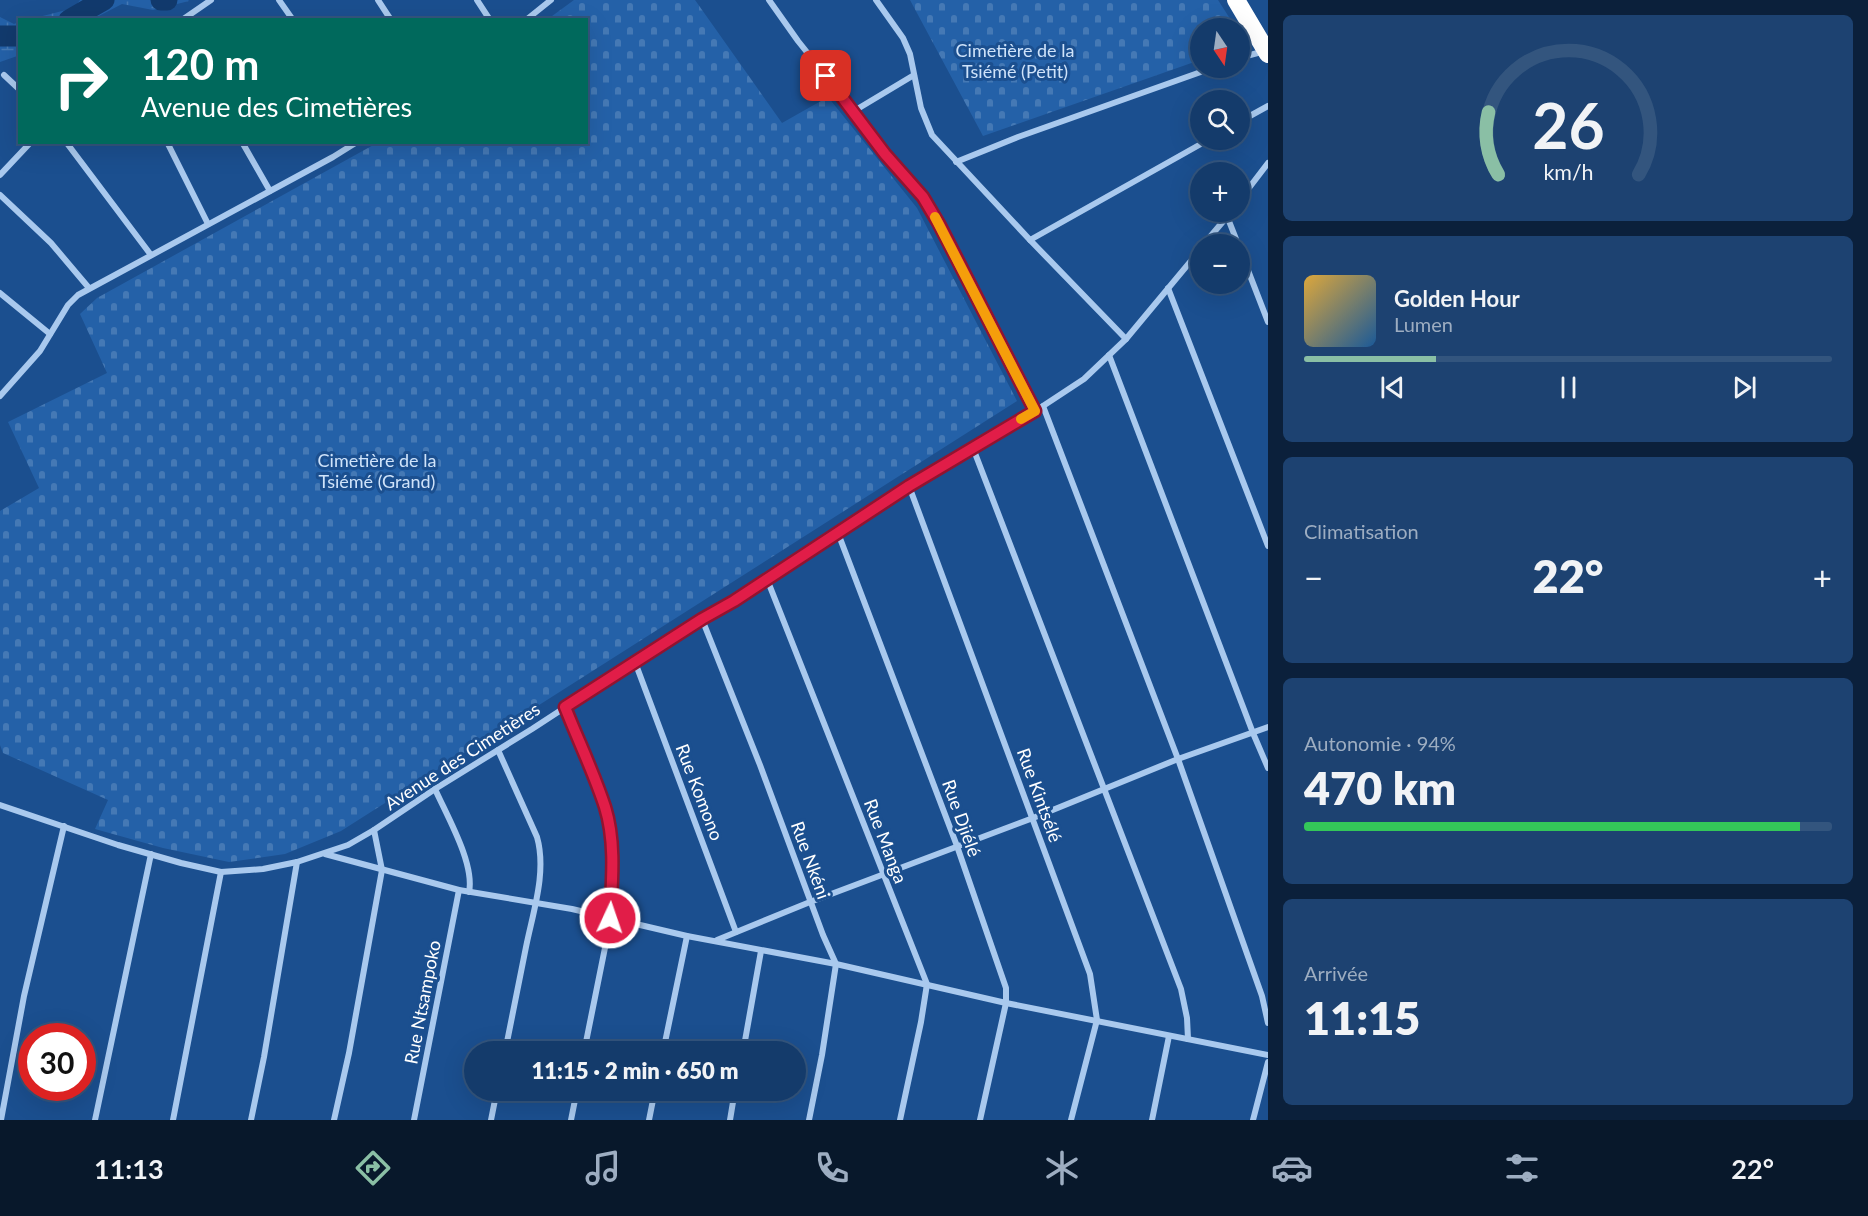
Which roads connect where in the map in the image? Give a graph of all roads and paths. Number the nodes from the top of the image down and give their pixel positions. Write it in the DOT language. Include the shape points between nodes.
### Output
graph roads {
  1 [pos="211,0"];
  2 [pos="279,0"];
  3 [pos="378,0"];
  4 [pos="477,0"];
  5 [pos="551,0"];
  6 [pos="769,0"];
  7 [pos="876,0"];
  8 [pos="1236,0"];
  9 [pos="185,18"];
  10 [pos="290,18"];
  11 [pos="390,18"];
  12 [pos="489,18"];
  13 [pos="528,18"];
  14 [pos="1267,51"];
  15 [pos="1250,55"];
  16 [pos="4,75"];
  17 [pos="914,75"];
  18 [pos="1190,76"];
  19 [pos="18,88"];
  20 [pos="1268,106"];
  21 [pos="854,111"];
  22 [pos="1250,116"];
  23 [pos="29,144"];
  24 [pos="68,144"];
  25 [pos="168,144"];
  26 [pos="243,144"];
  27 [pos="354,144"];
  28 [pos="1190,150"];
  29 [pos="956,162"];
  30 [pos="1268,163"];
  31 [pos="0,175"];
  32 [pos="1250,187"];
  33 [pos="270,191"];
  34 [pos="0,195"];
  35 [pos="1222,222"];
  36 [pos="208,224"];
  37 [pos="1212,234"];
  38 [pos="1030,240"];
  39 [pos="151,255"];
  40 [pos="1190,262"];
  41 [pos="1250,275"];
  42 [pos="89,288"];
  43 [pos="1168,288"];
  44 [pos="0,293"];
  45 [pos="1268,322"];
  46 [pos="50,334"];
  47 [pos="1126,339"];
  48 [pos="1109,355"];
  49 [pos="0,396"];
  50 [pos="1043,406"];
  51 [pos="1035,411"];
  52 [pos="973,448"];
  53 [pos="909,486"];
  54 [pos="838,533"];
  55 [pos="1268,546"];
  56 [pos="767,579"];
  57 [pos="702,619"];
  58 [pos="635,662"];
  59 [pos="565,707"];
  60 [pos="1268,727"];
  61 [pos="1253,733"];
  62 [pos="498,750"];
  63 [pos="1178,759"];
  64 [pos="1268,768"];
  65 [pos="435,789"];
  66 [pos="1104,789"];
  67 [pos="0,805"];
  68 [pos="1032,818"];
  69 [pos="64,826"];
  70 [pos="374,830"];
  71 [pos="957,846"];
  72 [pos="151,854"];
  73 [pos="324,854"];
  74 [pos="297,862"];
  75 [pos="382,870"];
  76 [pos="221,872"];
  77 [pos="883,874"];
  78 [pos="459,890"];
  79 [pos="469,892"];
  80 [pos="535,902"];
  81 [pos="810,902"];
  82 [pos="610,918"];
  83 [pos="736,932"];
  84 [pos="687,936"];
  85 [pos="717,940"];
  86 [pos="761,951"];
  87 [pos="836,964"];
  88 [pos="927,984"];
  89 [pos="1006,1003"];
  90 [pos="1097,1020"];
  91 [pos="1268,1023"];
  92 [pos="1170,1036"];
  93 [pos="1188,1039"];
  94 [pos="507,1041"];
  95 [pos="586,1041"];
  96 [pos="665,1041"];
  97 [pos="744,1041"];
  98 [pos="1268,1055"];
  99 [pos="1268,1062"];
  100 [pos="495,1101"];
  101 [pos="575,1101"];
  102 [pos="653,1101"];
  103 [pos="733,1101"];
  104 [pos="1,1120"];
  105 [pos="95,1120"];
  106 [pos="173,1120"];
  107 [pos="251,1120"];
  108 [pos="334,1120"];
  109 [pos="414,1120"];
  110 [pos="491,1120"];
  111 [pos="571,1120"];
  112 [pos="649,1120"];
  113 [pos="730,1120"];
  114 [pos="808,1120"];
  115 [pos="900,1120"];
  116 [pos="980,1120"];
  117 [pos="1071,1120"];
  118 [pos="1152,1120"];
  119 [pos="1253,1120"];
  1 -- 9 [label="street"];
  2 -- 10 [label="street"];
  3 -- 11 [label="street"];
  4 -- 12 [label="street"];
  5 -- 13 [label="street"];
  6 -- 21 [label="street"];
  7 -- 17 [label="street" via="903,38"];
  8 -- 14 [label="highway"];
  14 -- 15 [label="street"];
  16 -- 19 [label="street"];
  17 -- 21 [label="street"];
  17 -- 29 [label="street" via="926,124"];
  18 -- 29 [label="street"];
  20 -- 22 [label="street"];
  21 -- 51 [label="street" via="923,197"];
  23 -- 31 [label="street"];
  24 -- 39 [label="street"];
  25 -- 36 [label="street"];
  26 -- 33 [label="street"];
  27 -- 33 [label="street"];
  28 -- 38 [label="street"];
  29 -- 38 [label="street"];
  30 -- 32 [label="street"];
  33 -- 36 [label="street"];
  34 -- 42 [label="street" via="51,243"];
  35 -- 37 [label="street"];
  36 -- 39 [label="street"];
  38 -- 47 [label="street"];
  39 -- 42 [label="street"];
  40 -- 43 [label="street, Avenue des Cimetières"];
  41 -- 45 [label="street"];
  42 -- 46 [label="street" via="68,305"];
  43 -- 47 [label="street, Avenue des Cimetières"];
  43 -- 55 [label="street"];
  44 -- 46 [label="street"];
  46 -- 49 [label="street"];
  47 -- 48 [label="street, Avenue des Cimetières"];
  48 -- 50 [label="street, Avenue des Cimetières" via="1084,379"];
  48 -- 61 [label="street"];
  50 -- 51 [label="street, Avenue des Cimetières"];
  50 -- 63 [label="street"];
  51 -- 52 [label="street, Avenue des Cimetières"];
  52 -- 53 [label="street, Avenue des Cimetières"];
  52 -- 66 [label="street"];
  53 -- 54 [label="street, Avenue des Cimetières"];
  53 -- 68 [label="street, Rue Kintsélé"];
  54 -- 56 [label="street, Avenue des Cimetières"];
  54 -- 71 [label="street, Rue Djiélé"];
  56 -- 57 [label="street, Avenue des Cimetières"];
  56 -- 77 [label="street, Rue Manga"];
  57 -- 58 [label="street, Avenue des Cimetières"];
  57 -- 81 [label="street, Rue Nkéni"];
  58 -- 59 [label="street, Avenue des Cimetières"];
  58 -- 83 [label="street, Rue Komono"];
  59 -- 62 [label="street, Avenue des Cimetières"];
  59 -- 82 [label="street" via="605,808 613,876"];
  60 -- 61 [label="street"];
  61 -- 63 [label="street"];
  61 -- 64 [label="street"];
  62 -- 65 [label="street, Avenue des Cimetières"];
  62 -- 80 [label="street" via="541,851"];
  63 -- 66 [label="street"];
  63 -- 91 [label="street" via="1262,996"];
  65 -- 70 [label="street, Avenue des Cimetières"];
  65 -- 79 [label="street" via="467,861"];
  66 -- 68 [label="street"];
  66 -- 93 [label="street" via="1180,989"];
  67 -- 69 [label="street, Avenue des Cimetières"];
  68 -- 71 [label="street"];
  68 -- 90 [label="street, Rue Kintsélé" via="1090,974"];
  69 -- 72 [label="street, Avenue des Cimetières"];
  69 -- 104 [label="street" via="24,996"];
  70 -- 73 [label="street, Avenue des Cimetières"];
  70 -- 75 [label="street"];
  71 -- 77 [label="street"];
  71 -- 89 [label="street, Rue Djiélé" via="1002,973"];
  72 -- 76 [label="street, Avenue des Cimetières"];
  72 -- 105 [label="street"];
  73 -- 74 [label="street, Avenue des Cimetières"];
  73 -- 75 [label="street"];
  74 -- 76 [label="street, Avenue des Cimetières"];
  74 -- 107 [label="street"];
  75 -- 78 [label="street"];
  75 -- 108 [label="street"];
  76 -- 106 [label="street"];
  77 -- 81 [label="street"];
  77 -- 88 [label="street, Rue Manga"];
  78 -- 79 [label="street"];
  78 -- 109 [label="street, Rue Ntsampoko"];
  79 -- 80 [label="street"];
  80 -- 82 [label="street"];
  80 -- 94 [label="street"];
  81 -- 83 [label="street"];
  81 -- 87 [label="street, Rue Nkéni"];
  82 -- 84 [label="street"];
  82 -- 95 [label="street"];
  83 -- 85 [label="street"];
  84 -- 85 [label="street"];
  84 -- 96 [label="street"];
  85 -- 86 [label="street"];
  86 -- 87 [label="street"];
  86 -- 97 [label="street"];
  87 -- 88 [label="street"];
  87 -- 114 [label="street"];
  88 -- 89 [label="street"];
  88 -- 115 [label="street"];
  89 -- 90 [label="street"];
  89 -- 116 [label="street, Rue Djiélé"];
  90 -- 92 [label="street"];
  90 -- 117 [label="street, Rue Kintsélé"];
  92 -- 93 [label="street"];
  92 -- 118 [label="street"];
  93 -- 98 [label="street"];
  99 -- 119 [label="street"];
  100 -- 110 [label="street"];
  101 -- 111 [label="street"];
  102 -- 112 [label="street"];
  103 -- 113 [label="street"];
}
